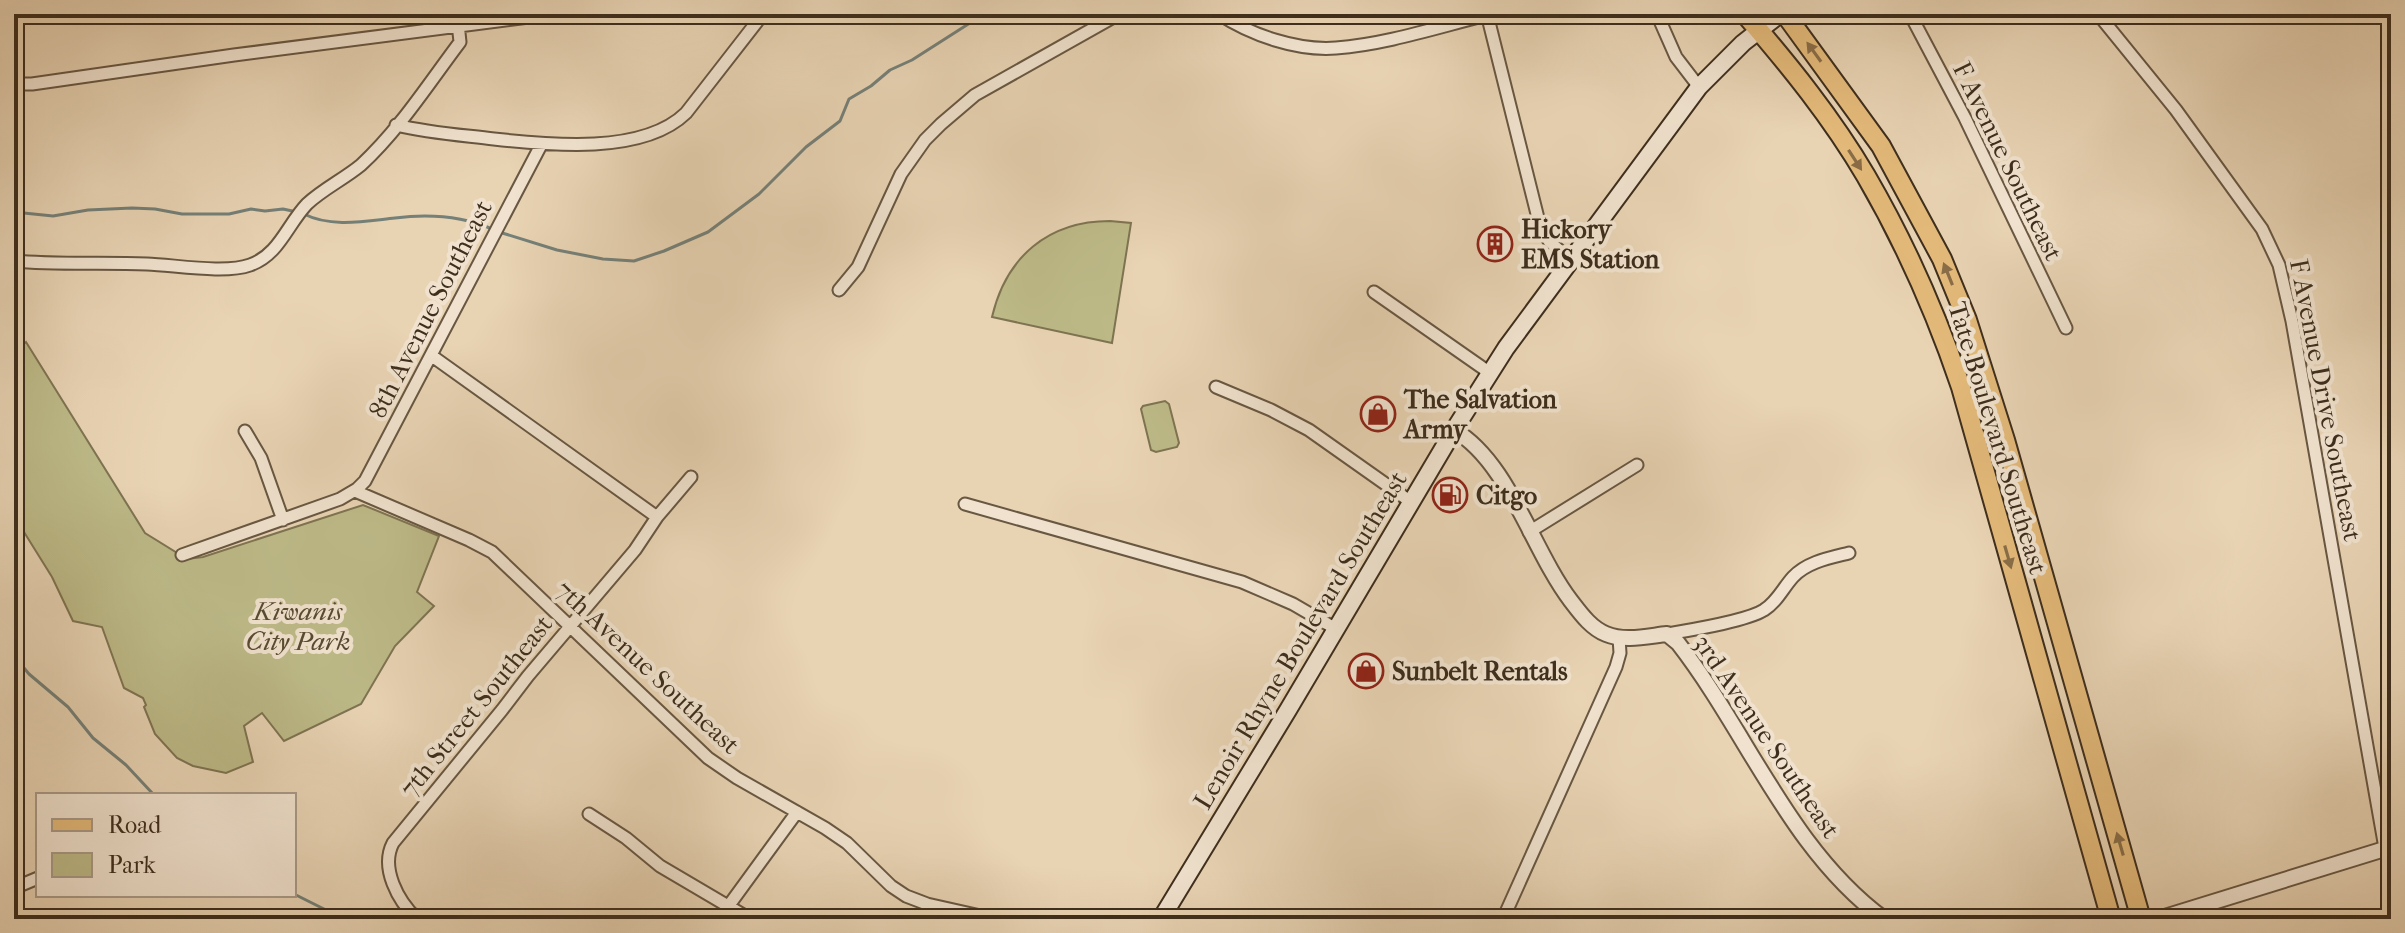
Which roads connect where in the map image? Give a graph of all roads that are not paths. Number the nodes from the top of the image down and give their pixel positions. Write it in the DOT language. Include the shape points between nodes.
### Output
graph roads {
  1 [pos="553,14"];
  2 [pos="763,14"];
  3 [pos="1119,14"];
  4 [pos="1219,14"];
  5 [pos="1657,14"];
  6 [pos="1745,14"];
  7 [pos="1783,14"];
  8 [pos="1910,14"];
  9 [pos="2098,14"];
  10 [pos="1487,15"];
  11 [pos="458,20"];
  12 [pos="1759,30"];
  13 [pos="14,84"];
  14 [pos="1699,87"];
  15 [pos="396,125"];
  16 [pos="541,145"];
  17 [pos="1570,260"];
  18 [pos="14,261"];
  19 [pos="839,290"];
  20 [pos="1374,292"];
  21 [pos="2066,328"];
  22 [pos="432,356"];
  23 [pos="1490,373"];
  24 [pos="1216,387"];
  25 [pos="1454,430"];
  26 [pos="245,431"];
  27 [pos="1637,465"];
  28 [pos="691,477"];
  29 [pos="355,491"];
  30 [pos="1411,502"];
  31 [pos="965,504"];
  32 [pos="657,517"];
  33 [pos="283,520"];
  34 [pos="1529,532"];
  35 [pos="1849,553"];
  36 [pos="182,555"];
  37 [pos="569,626"];
  38 [pos="1336,629"];
  39 [pos="1667,634"];
  40 [pos="1619,638"];
  41 [pos="797,812"];
  42 [pos="589,814"];
  43 [pos="2388,848"];
  44 [pos="36,879"];
  45 [pos="14,888"];
  46 [pos="727,906"];
  47 [pos="417,919"];
  48 [pos="719,919"];
  49 [pos="750,919"];
  50 [pos="994,919"];
  51 [pos="1161,919"];
  52 [pos="1503,919"];
  53 [pos="1884,919"];
  54 [pos="2111,919"];
  55 [pos="2141,919"];
  56 [pos="2158,919"];
  1 -- 11 [label="street"];
  2 -- 16 [label="street" via="671,125 614,141"];
  3 -- 19 [label="street" via="975,95 941,124 901,174 858,267"];
  4 -- 10 [label="street" via="1265,36 1333,49"];
  5 -- 14 [label="street" via="1676,57"];
  6 -- 12 [label="main road, Tate Boulevard Southeast"];
  7 -- 12 [label="main road, Lenoir Rhyne Boulevard Southeast"];
  55 -- 7 [label="main road, Tate Boulevard Southeast, one-way" via="1967,320 1942,259 1881,146"];
  8 -- 21 [label="street, F Avenue Southeast"];
  9 -- 43 [label="street, F Avenue Drive Southeast" via="2262,229 2279,265"];
  10 -- 17 [label="street" via="1540,226"];
  11 -- 13 [label="street"];
  11 -- 15 [label="street" via="460,42"];
  12 -- 14 [label="main road, Lenoir Rhyne Boulevard Southeast"];
  12 -- 54 [label="main road, Tate Boulevard Southeast, one-way" via="1865,174 1932,307 1961,387"];
  14 -- 17 [label="main road, Lenoir Rhyne Boulevard Southeast"];
  15 -- 16 [label="street"];
  15 -- 18 [label="street" via="361,164 310,202 267,256 249,266"];
  16 -- 22 [label="street, 8th Avenue Southeast"];
  17 -- 23 [label="main road, Lenoir Rhyne Boulevard Southeast"];
  20 -- 23 [label="street"];
  22 -- 29 [label="street, 8th Avenue Southeast" via="377,462"];
  22 -- 32 [label="street"];
  23 -- 25 [label="main road, Lenoir Rhyne Boulevard Southeast"];
  24 -- 30 [label="street" via="1309,430"];
  25 -- 30 [label="main road, Lenoir Rhyne Boulevard Southeast"];
  25 -- 34 [label="street" via="1496,472"];
  26 -- 33 [label="street" via="261,458"];
  27 -- 34 [label="street"];
  28 -- 32 [label="street, 7th Street Southeast"];
  29 -- 33 [label="street"];
  29 -- 37 [label="street, 7th Avenue Southeast" via="492,552"];
  30 -- 38 [label="main road, Lenoir Rhyne Boulevard Southeast"];
  31 -- 38 [label="street" via="1242,582"];
  32 -- 37 [label="street, 7th Street Southeast"];
  33 -- 36 [label="street"];
  34 -- 40 [label="street" via="1576,607 1596,629"];
  35 -- 39 [label="street" via="1801,570 1756,615"];
  37 -- 41 [label="street, 7th Avenue Southeast" via="708,758"];
  37 -- 47 [label="street, 7th Street Southeast" via="393,843 389,853 396,891"];
  38 -- 51 [label="main road, Lenoir Rhyne Boulevard Southeast"];
  39 -- 40 [label="street"];
  39 -- 53 [label="street, 3rd Avenue Southeast" via="1686,654 1826,865"];
  40 -- 52 [label="street" via="1616,667"];
  41 -- 46 [label="street"];
  41 -- 50 [label="street, 7th Avenue Southeast" via="847,843 906,896"];
  42 -- 46 [label="street"];
  43 -- 56 [label="street"];
  44 -- 45 [label="street"];
  46 -- 48 [label="street"];
  46 -- 49 [label="street"];
}
